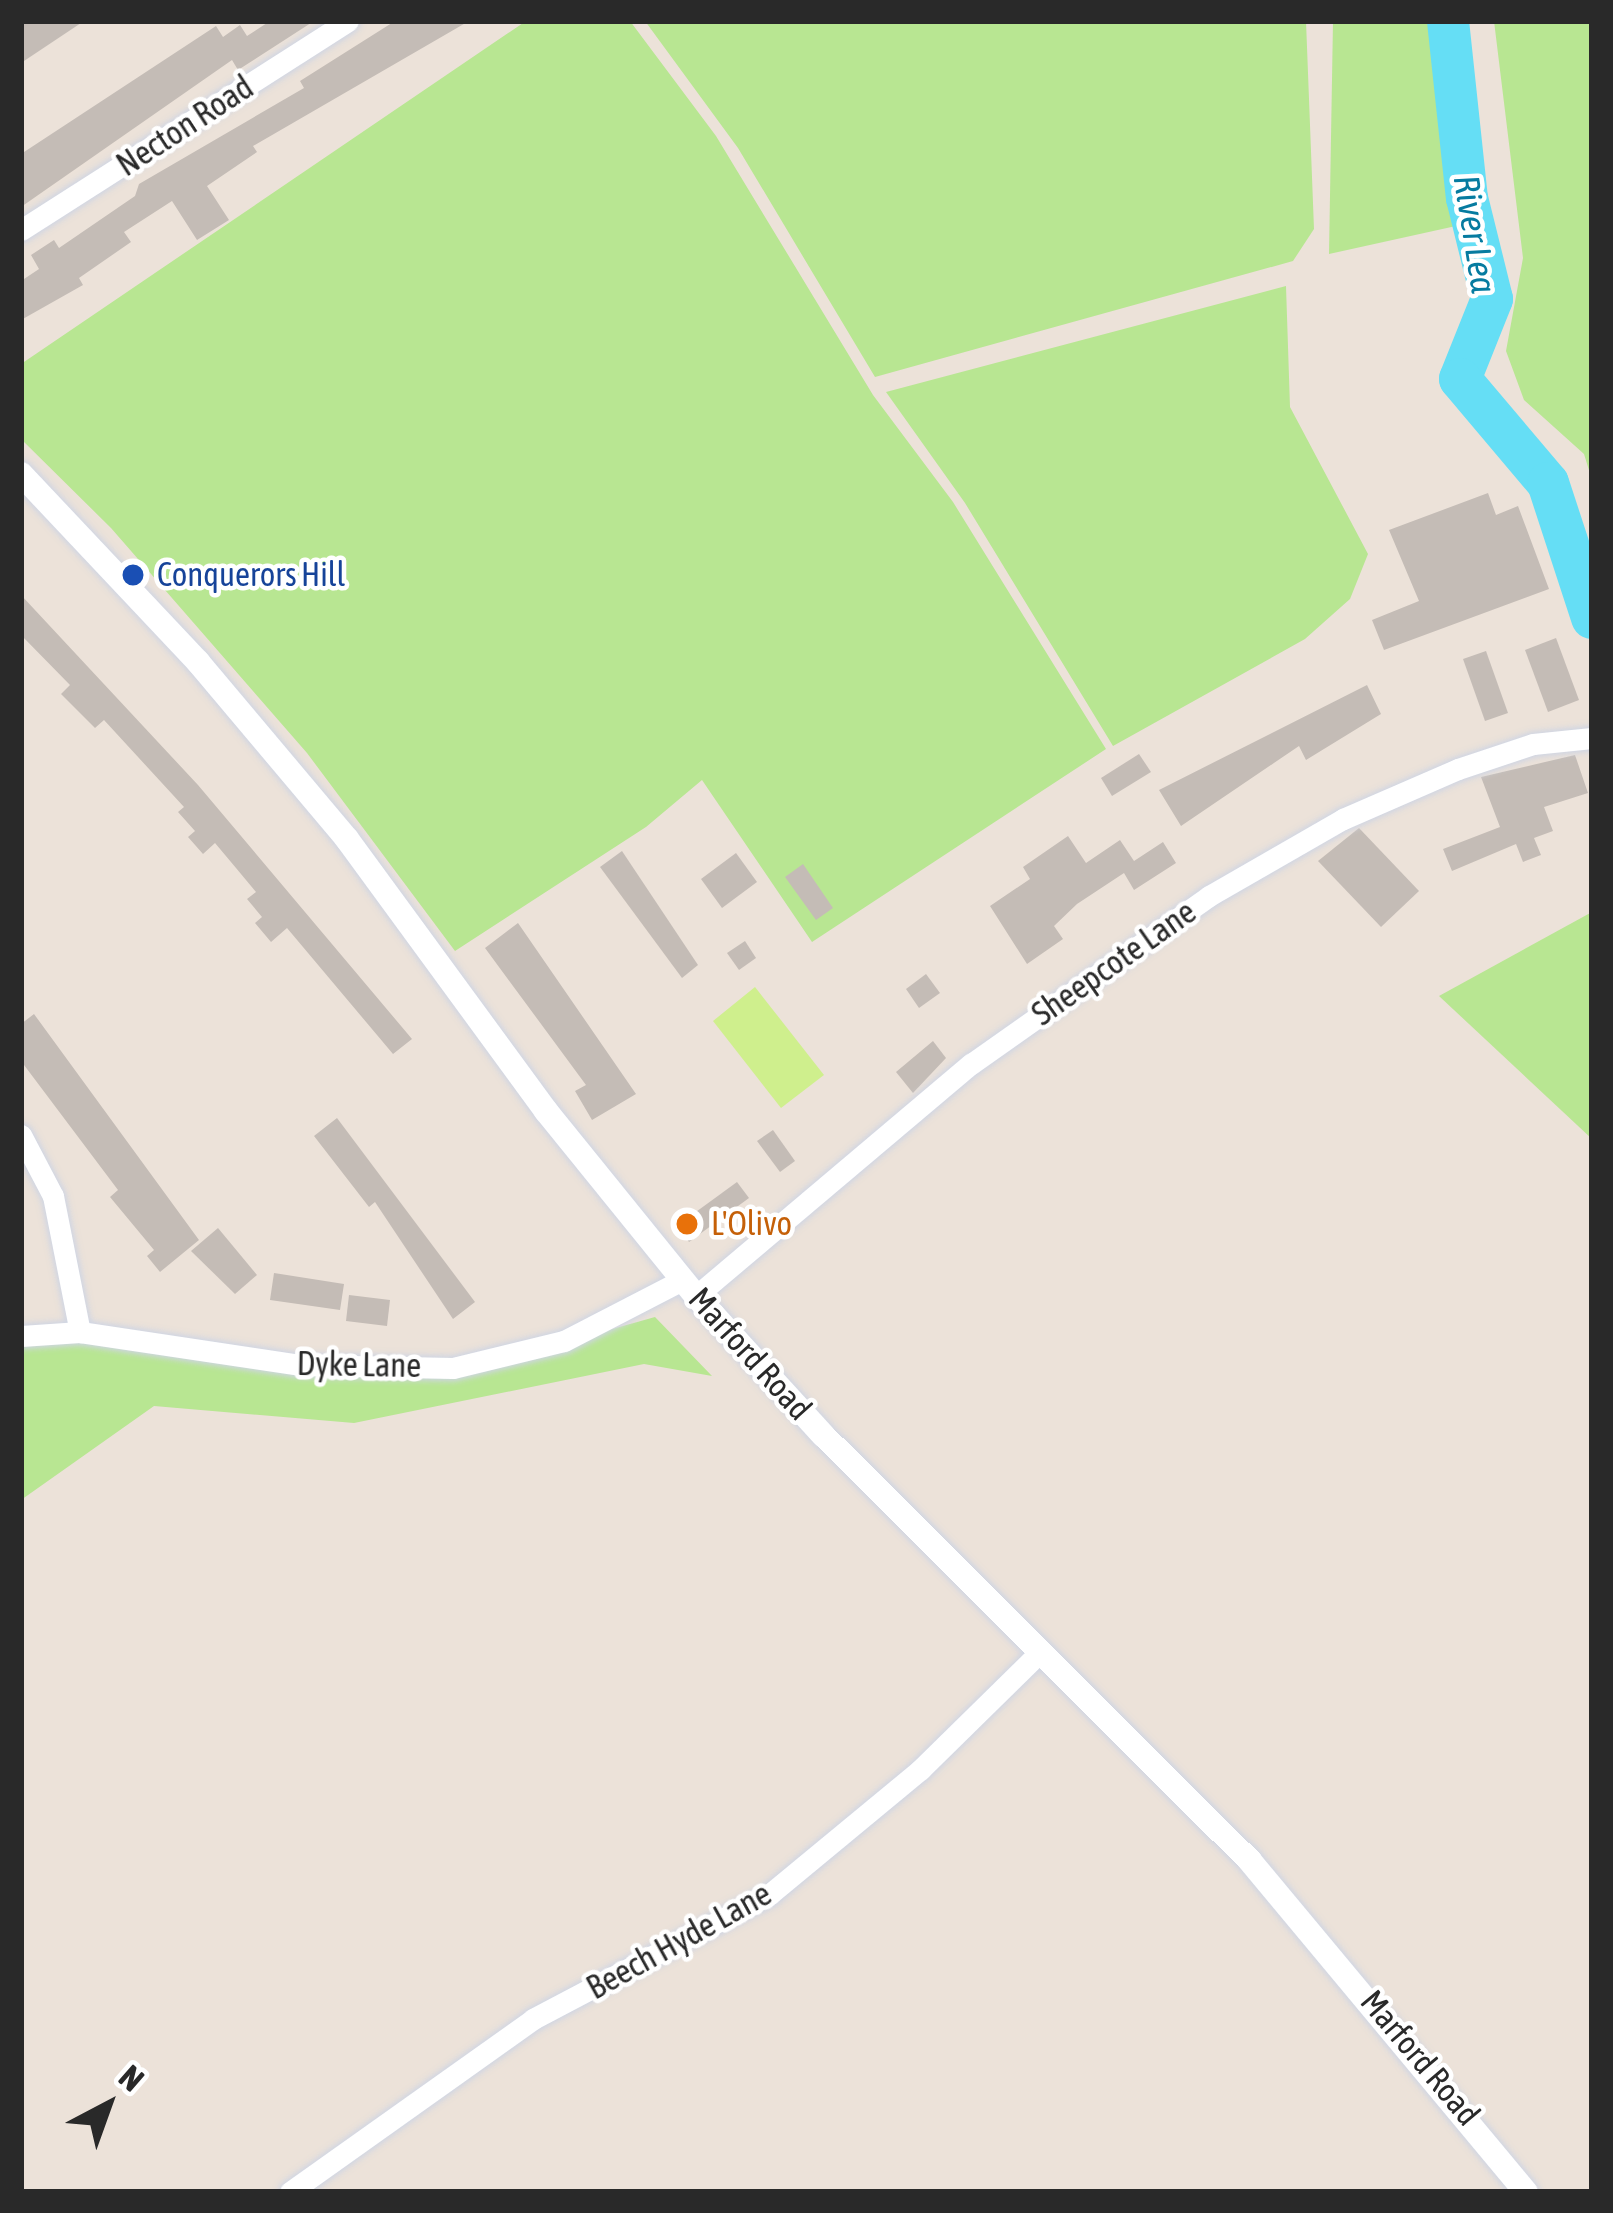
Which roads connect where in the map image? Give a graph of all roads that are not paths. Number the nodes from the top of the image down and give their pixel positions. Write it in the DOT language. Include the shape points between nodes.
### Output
graph roads {
  1 [pos="348,21"];
  2 [pos="21,230"];
  3 [pos="21,474"];
  4 [pos="1592,738"];
  5 [pos="21,1135"];
  6 [pos="689,1288"];
  7 [pos="80,1332"];
  8 [pos="21,1336"];
  9 [pos="1039,1653"];
  10 [pos="290,2192"];
  11 [pos="1526,2192"];
  1 -- 2 [label="street, Necton Road"];
  3 -- 6 [label="street, Marford Road" via="198,662 347,839 546,1111"];
  4 -- 6 [label="street, Sheepcote Lane" via="1534,744 1458,769 1343,819 1209,896 971,1064"];
  5 -- 7 [label="street" via="53,1196"];
  6 -- 7 [label="street, Dyke Lane" via="564,1341 453,1368 258,1361"];
  6 -- 9 [label="street, Marford Road"];
  7 -- 8 [label="street, Dyke Lane"];
  9 -- 10 [label="street, Beech Hyde Lane" via="920,1770 770,1894 533,2019"];
  9 -- 11 [label="street, Marford Road" via="1250,1861"];
}
